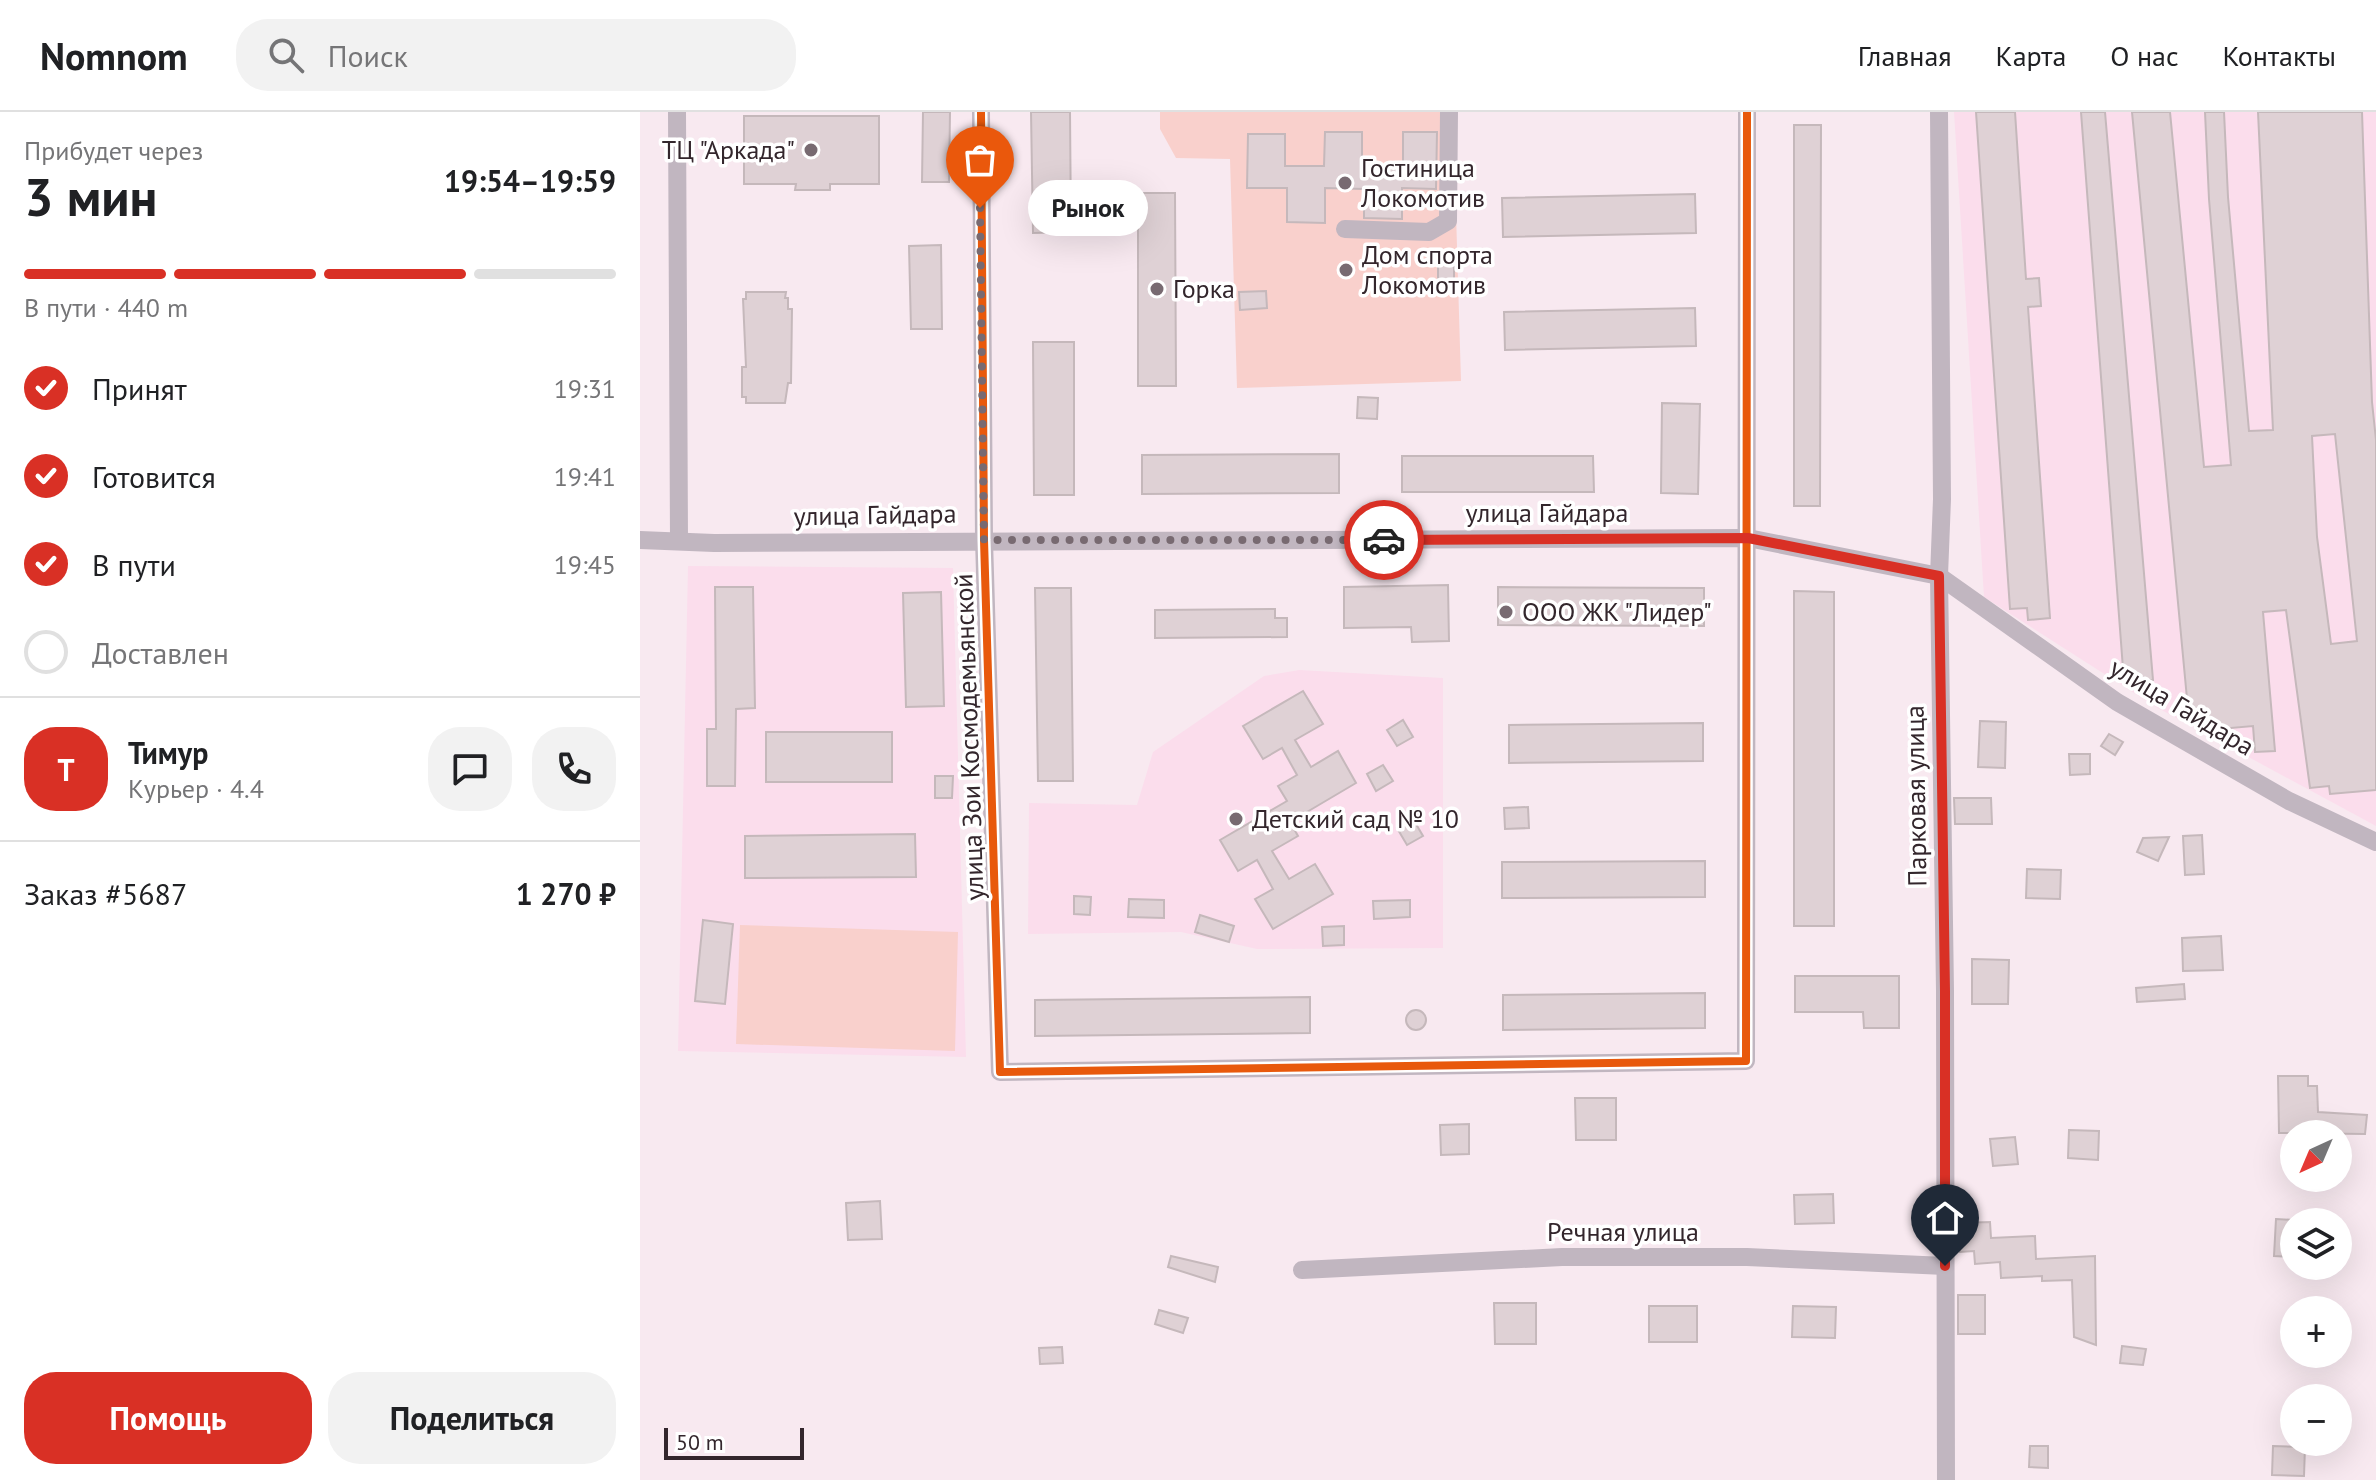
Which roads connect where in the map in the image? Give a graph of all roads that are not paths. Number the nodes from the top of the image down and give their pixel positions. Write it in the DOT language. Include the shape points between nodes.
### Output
graph roads {
  1 [pos="677,112"];
  2 [pos="981,112"];
  3 [pos="1449,112"];
  4 [pos="1747,112"];
  5 [pos="1939,112"];
  6 [pos="1345,229"];
  7 [pos="1748,538"];
  8 [pos="640,540"];
  9 [pos="679,540"];
  10 [pos="984,540"];
  11 [pos="1939,576"];
  12 [pos="2376,842"];
  13 [pos="1945,1266"];
  14 [pos="1302,1270"];
  15 [pos="1946,1480"];
  1 -- 9 [label="street"];
  2 -- 10 [label="street, улица Зои Космодемьянской"];
  3 -- 6 [label="street" via="1448,221 1429,232"];
  4 -- 7 [label="street"];
  5 -- 11 [label="street, Парковая улица"];
  7 -- 10 [label="street, улица Гайдара"];
  7 -- 10 [label="street, улица Зои Космодемьянской" via="1746,1061 1000,1072"];
  7 -- 11 [label="street, улица Гайдара"];
  8 -- 9 [label="street, улица Гайдара"];
  9 -- 10 [label="street, улица Гайдара"];
  11 -- 12 [label="street, улица Гайдара" via="2117,702 2289,801"];
  11 -- 13 [label="street, Парковая улица"];
  13 -- 14 [label="street, Речная улица" via="1747,1257 1562,1257"];
  13 -- 15 [label="street, Парковая улица"];
}
